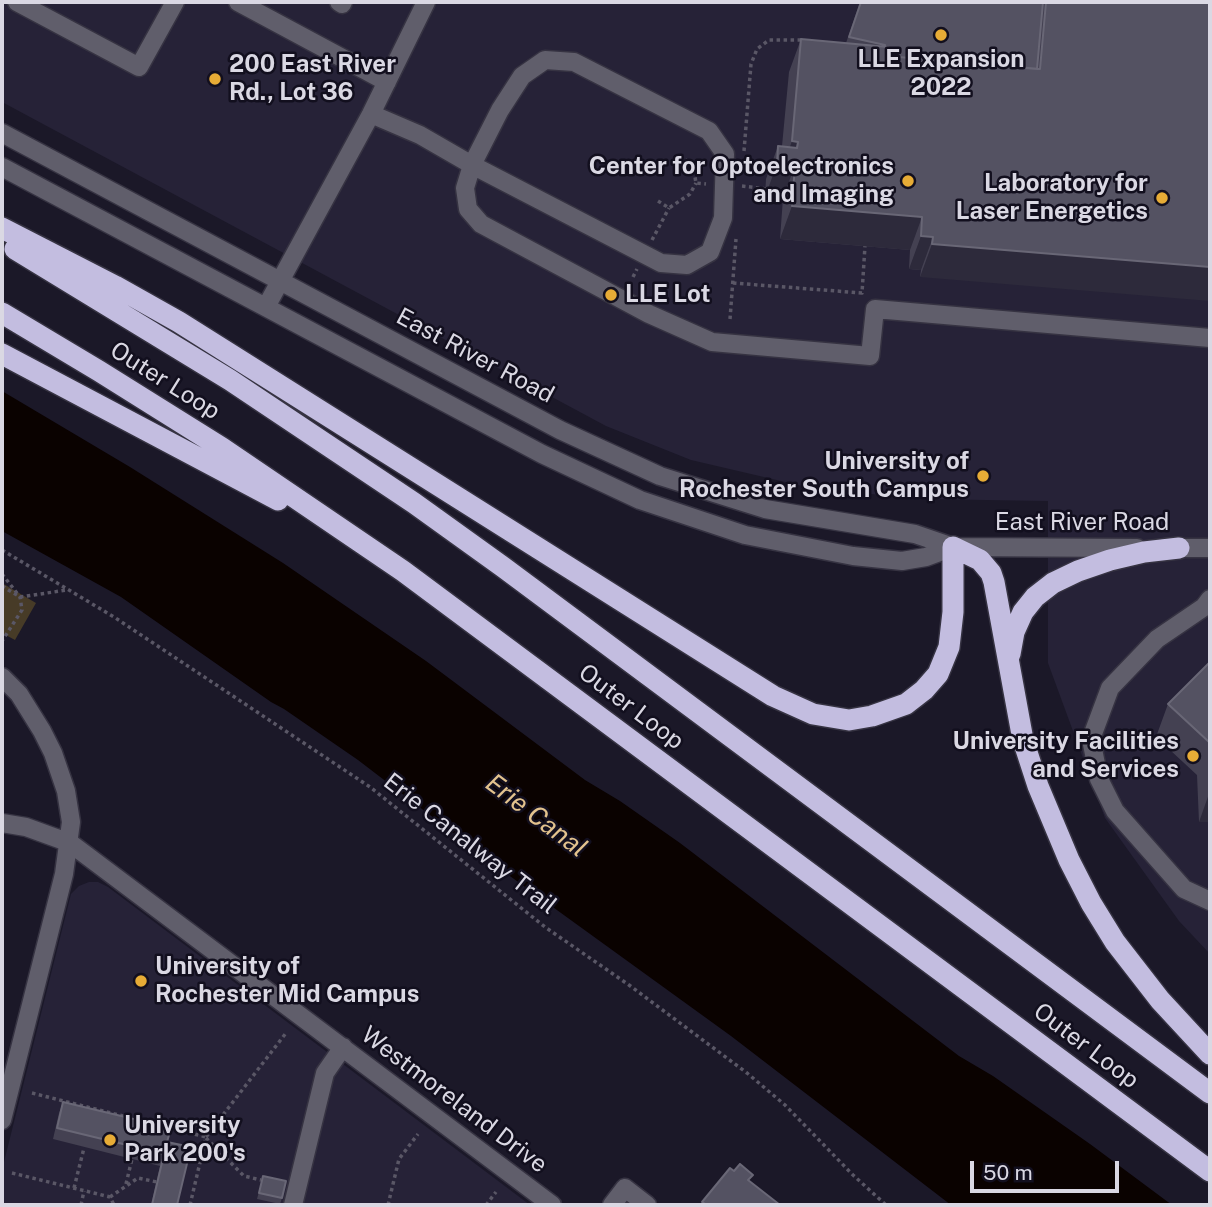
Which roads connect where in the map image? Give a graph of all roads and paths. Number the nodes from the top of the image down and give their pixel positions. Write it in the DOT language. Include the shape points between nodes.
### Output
graph roads {
  1 [pos="17,2"];
  2 [pos="175,2"];
  3 [pos="239,2"];
  4 [pos="426,2"];
  5 [pos="810,41"];
  6 [pos="387,82"];
  7 [pos="371,114"];
  8 [pos="2,133"];
  9 [pos="743,159"];
  10 [pos="472,165"];
  11 [pos="2,167"];
  12 [pos="696,183"];
  13 [pos="658,201"];
  14 [pos="669,208"];
  15 [pos="2,228"];
  16 [pos="737,228"];
  17 [pos="2,241"];
  18 [pos="649,246"];
  19 [pos="865,246"];
  20 [pos="280,280"];
  21 [pos="733,283"];
  22 [pos="266,307"];
  23 [pos="2,313"];
  24 [pos="730,319"];
  25 [pos="1210,338"];
  26 [pos="2,354"];
  27 [pos="953,547"];
  28 [pos="1179,548"];
  29 [pos="1210,548"];
  30 [pos="2,550"];
  31 [pos="374,551"];
  32 [pos="2,575"];
  33 [pos="2,586"];
  34 [pos="69,590"];
  35 [pos="20,597"];
  36 [pos="1210,599"];
  37 [pos="2,641"];
  38 [pos="1009,670"];
  39 [pos="2,677"];
  40 [pos="2,823"];
  41 [pos="70,843"];
  42 [pos="1210,901"];
  43 [pos="286,1033"];
  44 [pos="343,1047"];
  45 [pos="1210,1054"];
  46 [pos="7,1078"];
  47 [pos="32,1093"];
  48 [pos="1210,1093"];
  49 [pos="2,1120"];
  50 [pos="141,1120"];
  51 [pos="139,1133"];
  52 [pos="418,1134"];
  53 [pos="206,1137"];
  54 [pos="84,1147"];
  55 [pos="132,1159"];
  56 [pos="1210,1171"];
  57 [pos="12,1172"];
  58 [pos="261,1180"];
  59 [pos="157,1182"];
  60 [pos="126,1186"];
  61 [pos="74,1188"];
  62 [pos="84,1191"];
  63 [pos="496,1192"];
  64 [pos="110,1198"];
  65 [pos="81,1205"];
  66 [pos="114,1205"];
  67 [pos="190,1205"];
  68 [pos="293,1205"];
  69 [pos="388,1205"];
  70 [pos="486,1205"];
  71 [pos="552,1205"];
  72 [pos="612,1205"];
  73 [pos="648,1205"];
  74 [pos="886,1205"];
  1 -- 2 [label="street" via="139,67"];
  3 -- 6 [label="street"];
  4 -- 6 [label="street"];
  5 -- 9 [label="path" via="769,40 757,49 751,64"];
  6 -- 7 [label="street"];
  7 -- 10 [label="street"];
  7 -- 20 [label="street"];
  8 -- 20 [label="street, East River Road"];
  10 -- 10 [label="street" via="522,76 545,60 574,62 709,131 725,154 723,218 710,252 687,265 661,263"];
  10 -- 25 [label="street" via="465,188 468,209 481,224 649,314 712,342 870,356 875,309"];
  11 -- 22 [label="street, East River Road"];
  12 -- 14 [label="path" via="691,194"];
  13 -- 14 [label="path"];
  14 -- 18 [label="path"];
  15 -- 27 [label="highway" via="179,322 773,696 813,714 849,720 872,716 906,704 932,683 949,647"];
  16 -- 21 [label="path"];
  17 -- 48 [label="highway, Outer Loop" via="210,367 434,517"];
  19 -- 21 [label="path" via="862,293"];
  20 -- 22 [label="street"];
  20 -- 27 [label="street, East River Road" via="560,430 660,476 765,509 915,534"];
  21 -- 24 [label="path"];
  22 -- 27 [label="street, East River Road" via="574,470 675,513 780,543 890,561 926,557"];
  23 -- 31 [label="highway, Outer Loop" via="181,422"];
  26 -- 31 [label="highway"];
  27 -- 28 [label="street, East River Road"];
  27 -- 38 [label="highway" via="981,560 991,573"];
  28 -- 29 [label="street, East River Road"];
  28 -- 38 [label="highway" via="1094,565 1044,589 1018,622"];
  30 -- 34 [label="path, Erie Canalway Trail"];
  31 -- 56 [label="highway, Outer Loop"];
  32 -- 35 [label="path"];
  33 -- 35 [label="path"];
  34 -- 35 [label="path"];
  34 -- 74 [label="path, Erie Canalway Trail" via="370,787 537,921 747,1073"];
  35 -- 37 [label="path" via="22,610"];
  36 -- 42 [label="street" via="1157,639 1110,688 1091,739 1099,779 1115,811 1184,889"];
  38 -- 45 [label="highway" via="1038,786 1080,882 1115,942"];
  39 -- 41 [label="street" via="29,707 53,753 66,791"];
  40 -- 41 [label="street, Westmoreland Drive"];
  41 -- 44 [label="street, Westmoreland Drive"];
  41 -- 46 [label="street"];
  43 -- 53 [label="path"];
  44 -- 68 [label="street" via="325,1073"];
  44 -- 71 [label="street, Westmoreland Drive"];
  46 -- 49 [label="street"];
  47 -- 50 [label="path"];
  50 -- 51 [label="path"];
  50 -- 53 [label="path"];
  52 -- 69 [label="path" via="399,1159"];
  53 -- 58 [label="path" via="244,1176"];
  53 -- 67 [label="path"];
  54 -- 61 [label="path"];
  55 -- 60 [label="path"];
  57 -- 61 [label="path"];
  59 -- 60 [label="path" via="138,1178"];
  60 -- 64 [label="path"];
  61 -- 62 [label="path"];
  62 -- 64 [label="path"];
  62 -- 65 [label="path"];
  63 -- 70 [label="path"];
  64 -- 66 [label="path"];
  72 -- 73 [label="street" via="625,1188"];
}
